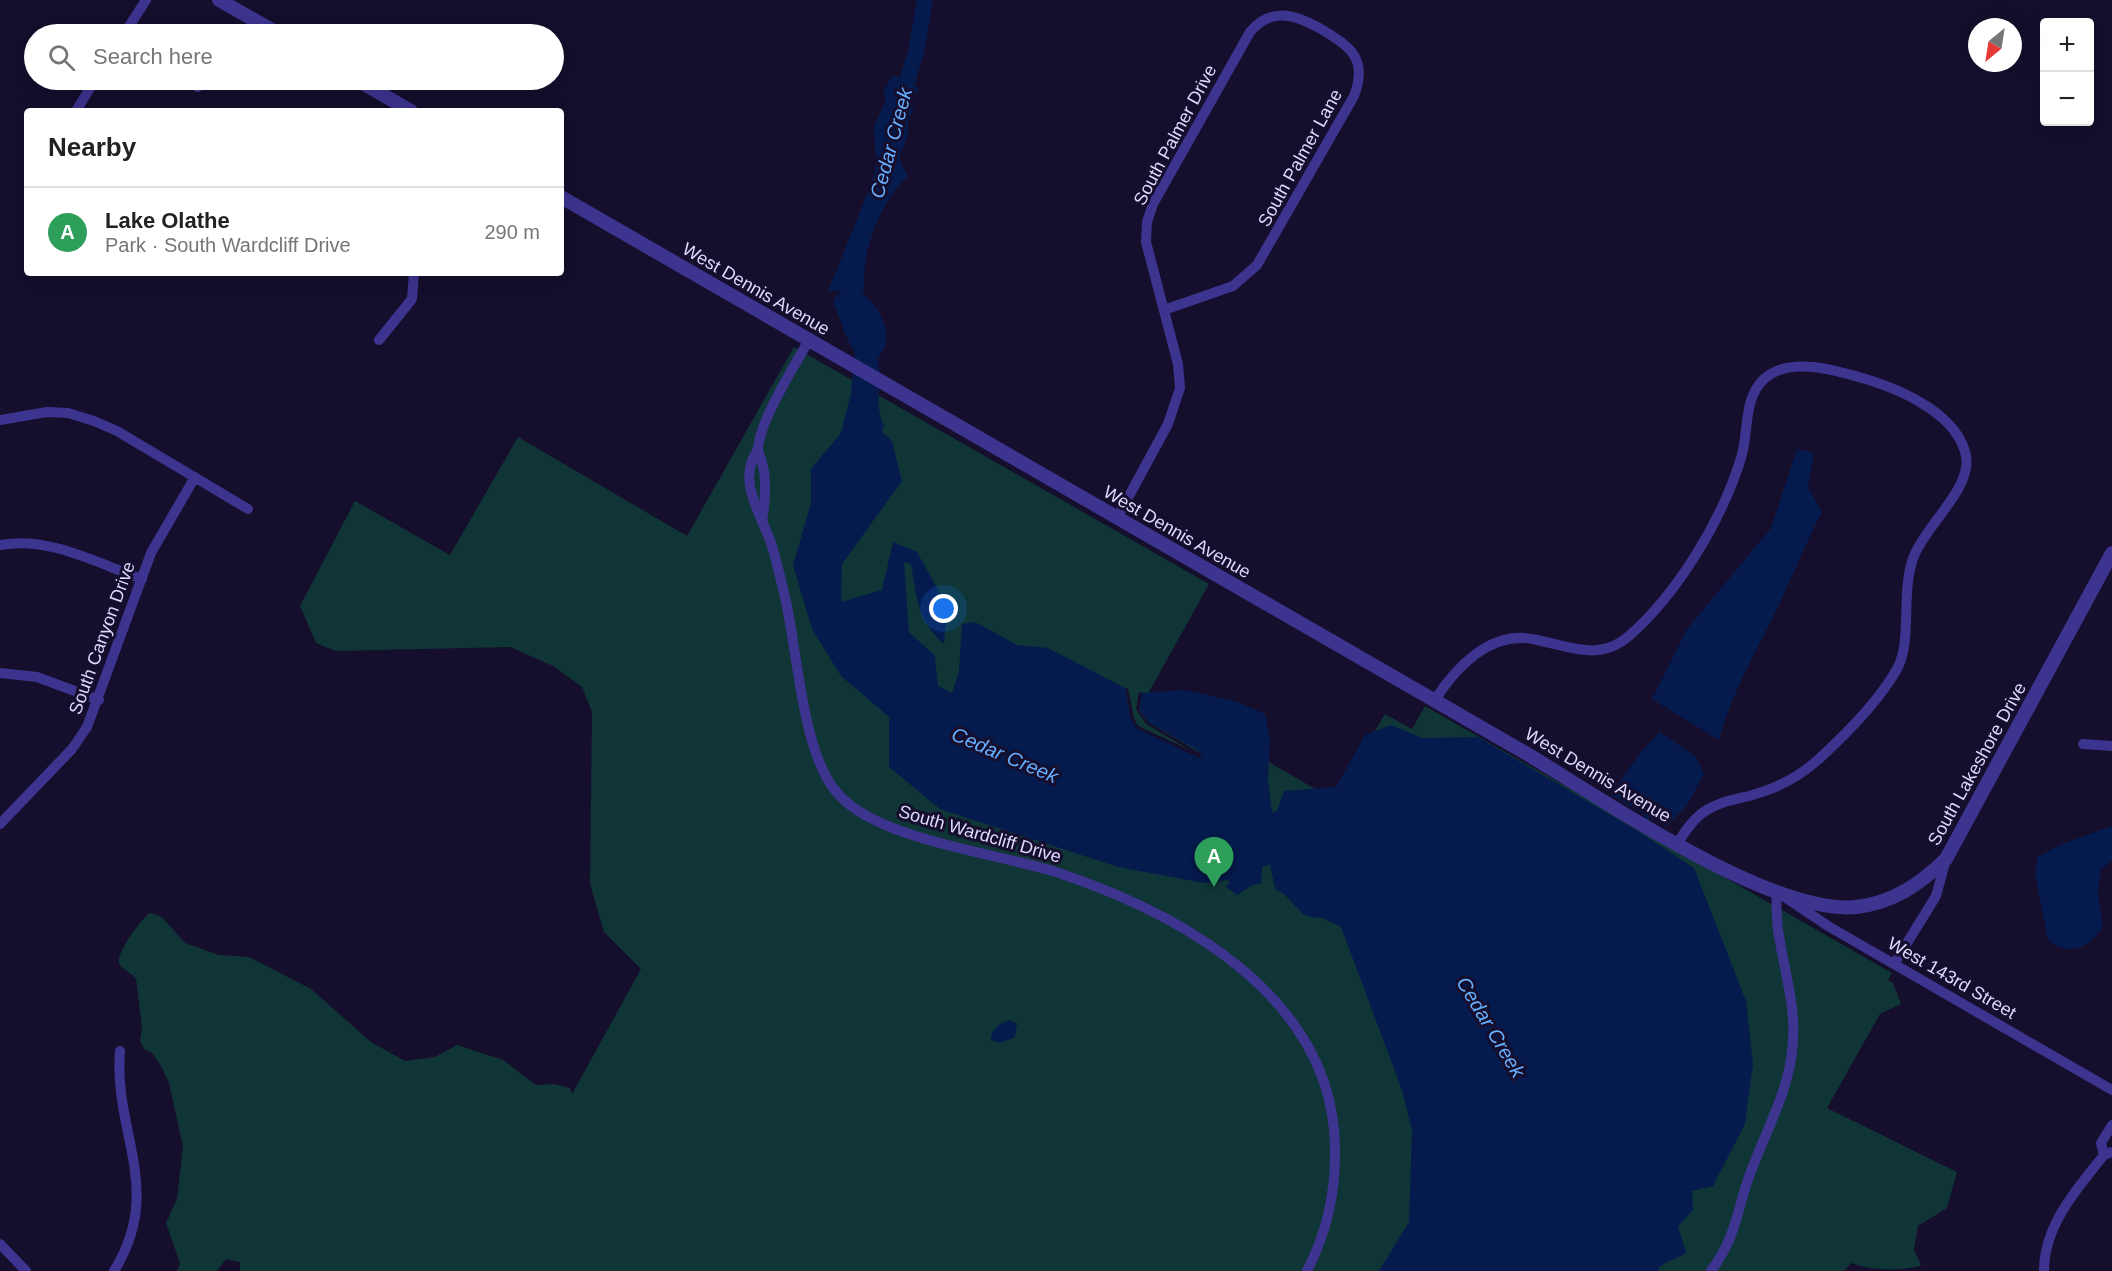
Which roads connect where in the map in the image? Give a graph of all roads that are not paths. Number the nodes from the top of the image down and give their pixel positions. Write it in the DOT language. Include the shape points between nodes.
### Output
graph roads {
  1 [pos="146,0"];
  2 [pos="219,0"];
  3 [pos="130,24"];
  4 [pos="261,24"];
  5 [pos="1245,41"];
  6 [pos="88,90"];
  7 [pos="374,90"];
  8 [pos="78,108"];
  9 [pos="406,108"];
  10 [pos="564,199"];
  11 [pos="414,276"];
  12 [pos="1164,310"];
  13 [pos="379,340"];
  14 [pos="809,340"];
  15 [pos="0,420"];
  16 [pos="195,477"];
  17 [pos="248,509"];
  18 [pos="1117,518"];
  19 [pos="0,545"];
  20 [pos="2112,553"];
  21 [pos="142,579"];
  22 [pos="0,673"];
  23 [pos="99,700"];
  24 [pos="1435,700"];
  25 [pos="2083,744"];
  26 [pos="2112,746"];
  27 [pos="0,824"];
  28 [pos="1677,844"];
  29 [pos="1946,859"];
  30 [pos="1778,892"];
  31 [pos="1894,964"];
  32 [pos="120,1051"];
  33 [pos="2112,1090"];
  34 [pos="2112,1125"];
  35 [pos="2108,1153"];
  36 [pos="0,1244"];
  37 [pos="26,1271"];
  38 [pos="114,1271"];
  39 [pos="1307,1271"];
  40 [pos="1711,1271"];
  41 [pos="2044,1271"];
  1 -- 3 [label="street"];
  2 -- 4 [label="street"];
  5 -- 12 [label="street, South Palmer Drive" via="1153,204 1147,222 1146,242"];
  5 -- 12 [label="street, South Palmer Lane" via="1266,18 1279,14 1299,17 1353,52 1359,81 1257,266 1233,286"];
  6 -- 8 [label="street"];
  7 -- 9 [label="street"];
  10 -- 14 [label="street, West Dennis Avenue"];
  11 -- 13 [label="street" via="412,299"];
  12 -- 18 [label="street, South Palmer Drive" via="1178,364 1178,401"];
  14 -- 18 [label="street, West Dennis Avenue"];
  14 -- 39 [label="street, South Wardcliff Drive" via="764,427 757,451 762,462 765,504 762,522 791,620 812,737 825,775 843,800 873,820 1057,872 1140,906 1231,960 1268,992 1296,1024 1312,1052 1324,1081 1336,1143 1331,1206"];
  15 -- 16 [label="street" via="47,412 68,413 117,431"];
  16 -- 17 [label="street"];
  16 -- 21 [label="street, South Canyon Drive" via="163,529"];
  18 -- 24 [label="street, West Dennis Avenue"];
  19 -- 21 [label="street" via="34,544 62,550"];
  20 -- 29 [label="street, South Lakeshore Drive"];
  21 -- 23 [label="street, South Canyon Drive"];
  22 -- 23 [label="street" via="37,677"];
  23 -- 27 [label="street, South Canyon Drive" via="72,749"];
  24 -- 28 [label="street, West Dennis Avenue"];
  24 -- 28 [label="street" via="1468,660 1501,642 1531,639 1585,652 1611,647 1630,635 1668,593 1714,524 1742,457 1752,399 1770,374 1785,369 1825,369 1880,384 1911,398 1954,431 1966,453 1967,464 1963,483 1924,536 1911,564 1903,648 1896,669 1875,698 1811,766 1771,789 1710,808 1689,826"];
  25 -- 26 [label="street"];
  28 -- 30 [label="street, West Dennis Avenue"];
  29 -- 30 [label="street, South Lakeshore Drive" via="1910,890 1872,904 1823,905"];
  29 -- 31 [label="street" via="1936,896"];
  30 -- 31 [label="street, West 143rd Street"];
  30 -- 40 [label="street" via="1776,920 1793,1017 1789,1078 1750,1176 1729,1246"];
  31 -- 33 [label="street, West 143rd Street"];
  32 -- 38 [label="street" via="120,1091 137,1169 138,1192 134,1225"];
  34 -- 35 [label="street" via="2101,1143"];
  35 -- 41 [label="street" via="2055,1223 2046,1246"];
  36 -- 37 [label="street"];
}
